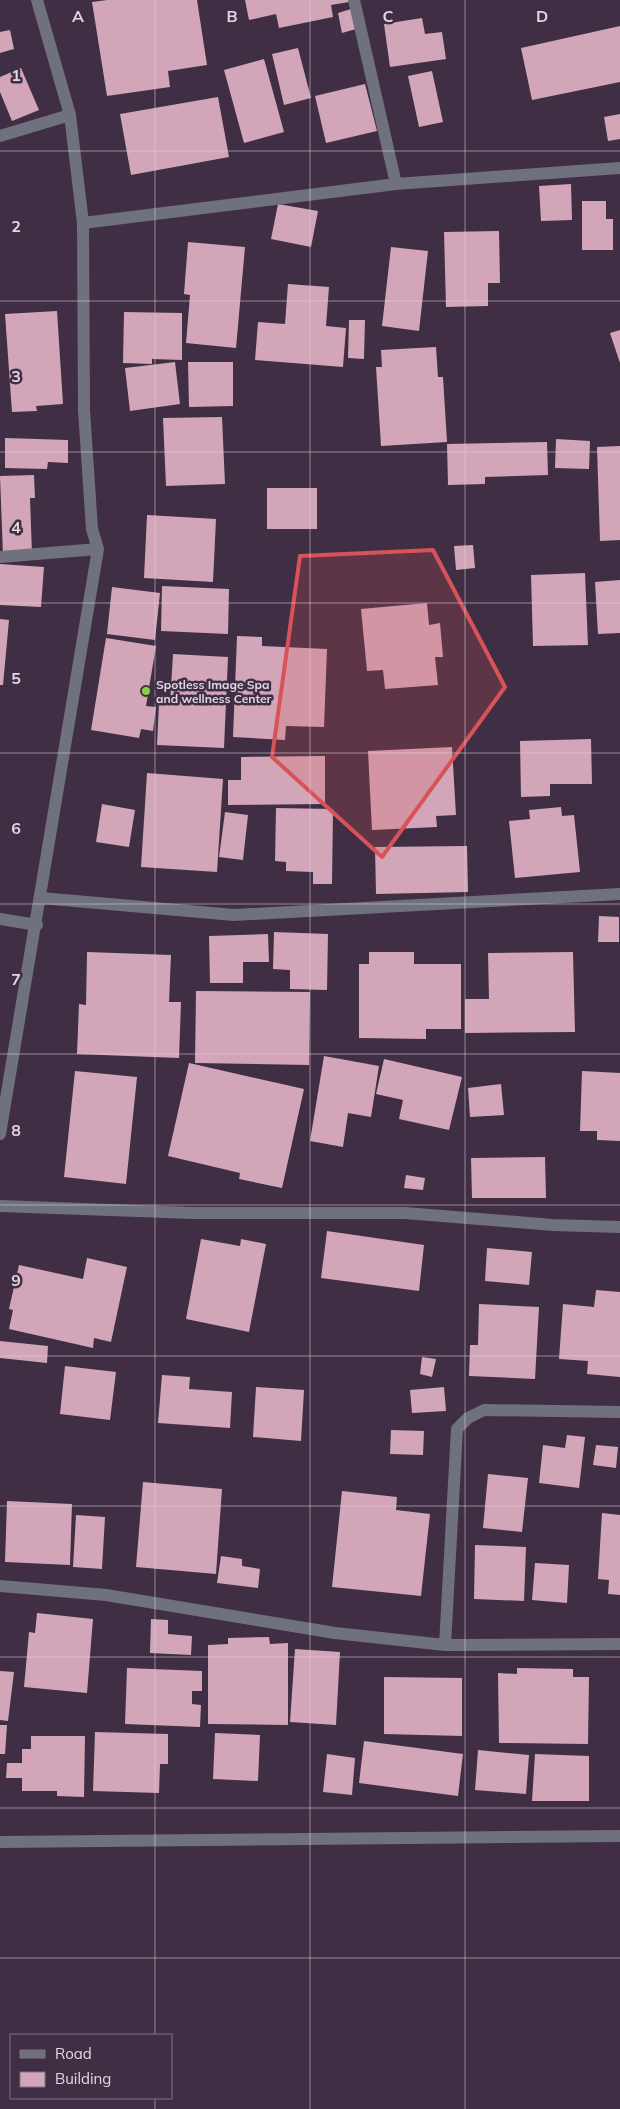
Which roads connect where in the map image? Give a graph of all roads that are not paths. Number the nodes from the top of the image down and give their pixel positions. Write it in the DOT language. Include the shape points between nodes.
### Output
graph roads {
  1 [pos="37,0"];
  2 [pos="354,0"];
  3 [pos="70,115"];
  4 [pos="0,136"];
  5 [pos="620,168"];
  6 [pos="396,184"];
  7 [pos="84,223"];
  8 [pos="98,549"];
  9 [pos="0,557"];
  10 [pos="620,894"];
  11 [pos="41,898"];
  12 [pos="0,918"];
  13 [pos="37,925"];
  14 [pos="0,1134"];
  15 [pos="0,1206"];
  16 [pos="620,1227"];
  17 [pos="620,1412"];
  18 [pos="0,1586"];
  19 [pos="620,1644"];
  20 [pos="445,1645"];
  21 [pos="620,1836"];
  22 [pos="0,1842"];
  1 -- 3 [label="street"];
  2 -- 6 [label="street"];
  3 -- 4 [label="street"];
  3 -- 7 [label="street"];
  5 -- 6 [label="street"];
  6 -- 7 [label="street"];
  7 -- 8 [label="street" via="84,410 92,529"];
  8 -- 9 [label="street"];
  8 -- 11 [label="street"];
  10 -- 11 [label="street" via="234,915"];
  11 -- 13 [label="street"];
  12 -- 13 [label="street"];
  13 -- 14 [label="street"];
  15 -- 16 [label="street" via="193,1213 405,1213"];
  17 -- 20 [label="street" via="484,1410 468,1418 457,1429"];
  18 -- 20 [label="street" via="106,1595 335,1633"];
  19 -- 20 [label="street"];
  21 -- 22 [label="street"];
}
